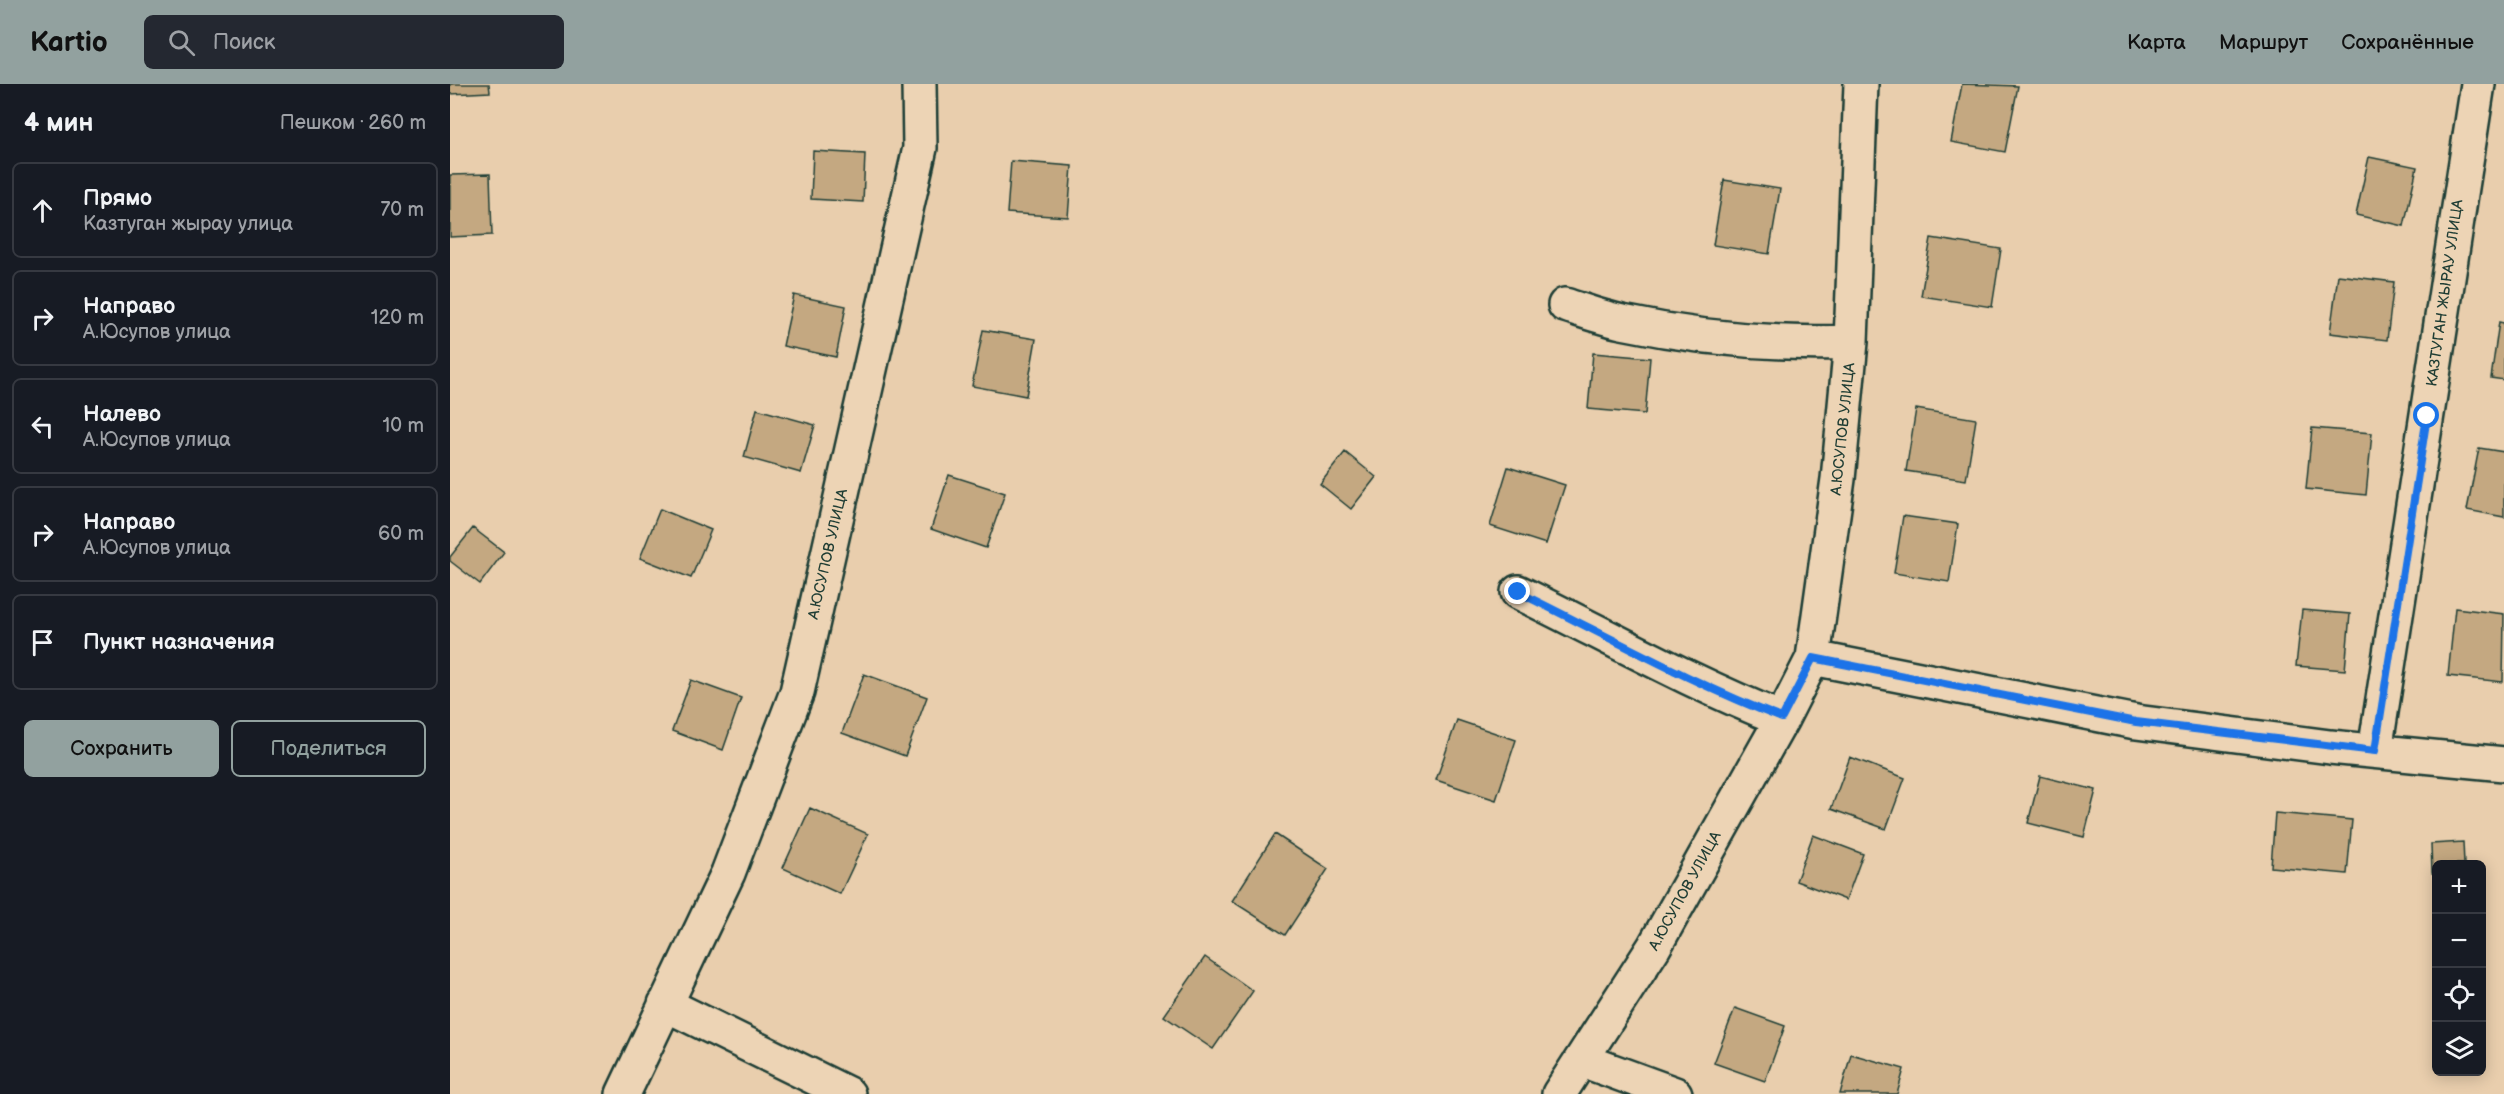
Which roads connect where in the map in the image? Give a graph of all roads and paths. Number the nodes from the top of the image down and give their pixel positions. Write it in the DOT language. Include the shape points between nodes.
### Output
graph roads {
  1 [pos="919,84"];
  2 [pos="1861,84"];
  3 [pos="2478,84"];
  4 [pos="1564,305"];
  5 [pos="1851,342"];
  6 [pos="1518,592"];
  7 [pos="1813,658"];
  8 [pos="1782,718"];
  9 [pos="2375,751"];
  10 [pos="2504,764"];
  11 [pos="664,1004"];
  12 [pos="1582,1060"];
  13 [pos="623,1094"];
  14 [pos="848,1094"];
  15 [pos="1559,1094"];
  16 [pos="1675,1094"];
  1 -- 11 [label="street, А.ЮСУПОВ УЛИЦА" via="920,148 797,692 728,873"];
  2 -- 5 [label="street, А.ЮСУПОВ УЛИЦА"];
  3 -- 9 [label="street, КАЗТУГАН ЖЫРАУ УЛИЦА"];
  4 -- 5 [label="street, А.ЮСУПОВ УЛИЦА" via="1622,322 1736,340"];
  5 -- 7 [label="street, А.ЮСУПОВ УЛИЦА" via="1838,479"];
  6 -- 8 [label="street" via="1657,663"];
  7 -- 8 [label="street, А.ЮСУПОВ УЛИЦА"];
  7 -- 9 [label="street" via="2136,722"];
  8 -- 12 [label="street, А.ЮСУПОВ УЛИЦА" via="1654,947"];
  9 -- 10 [label="street"];
  11 -- 13 [label="street, А.ЮСУПОВ УЛИЦА"];
  11 -- 14 [label="street"];
  12 -- 15 [label="street, А.ЮСУПОВ УЛИЦА"];
  12 -- 16 [label="street"];
}
